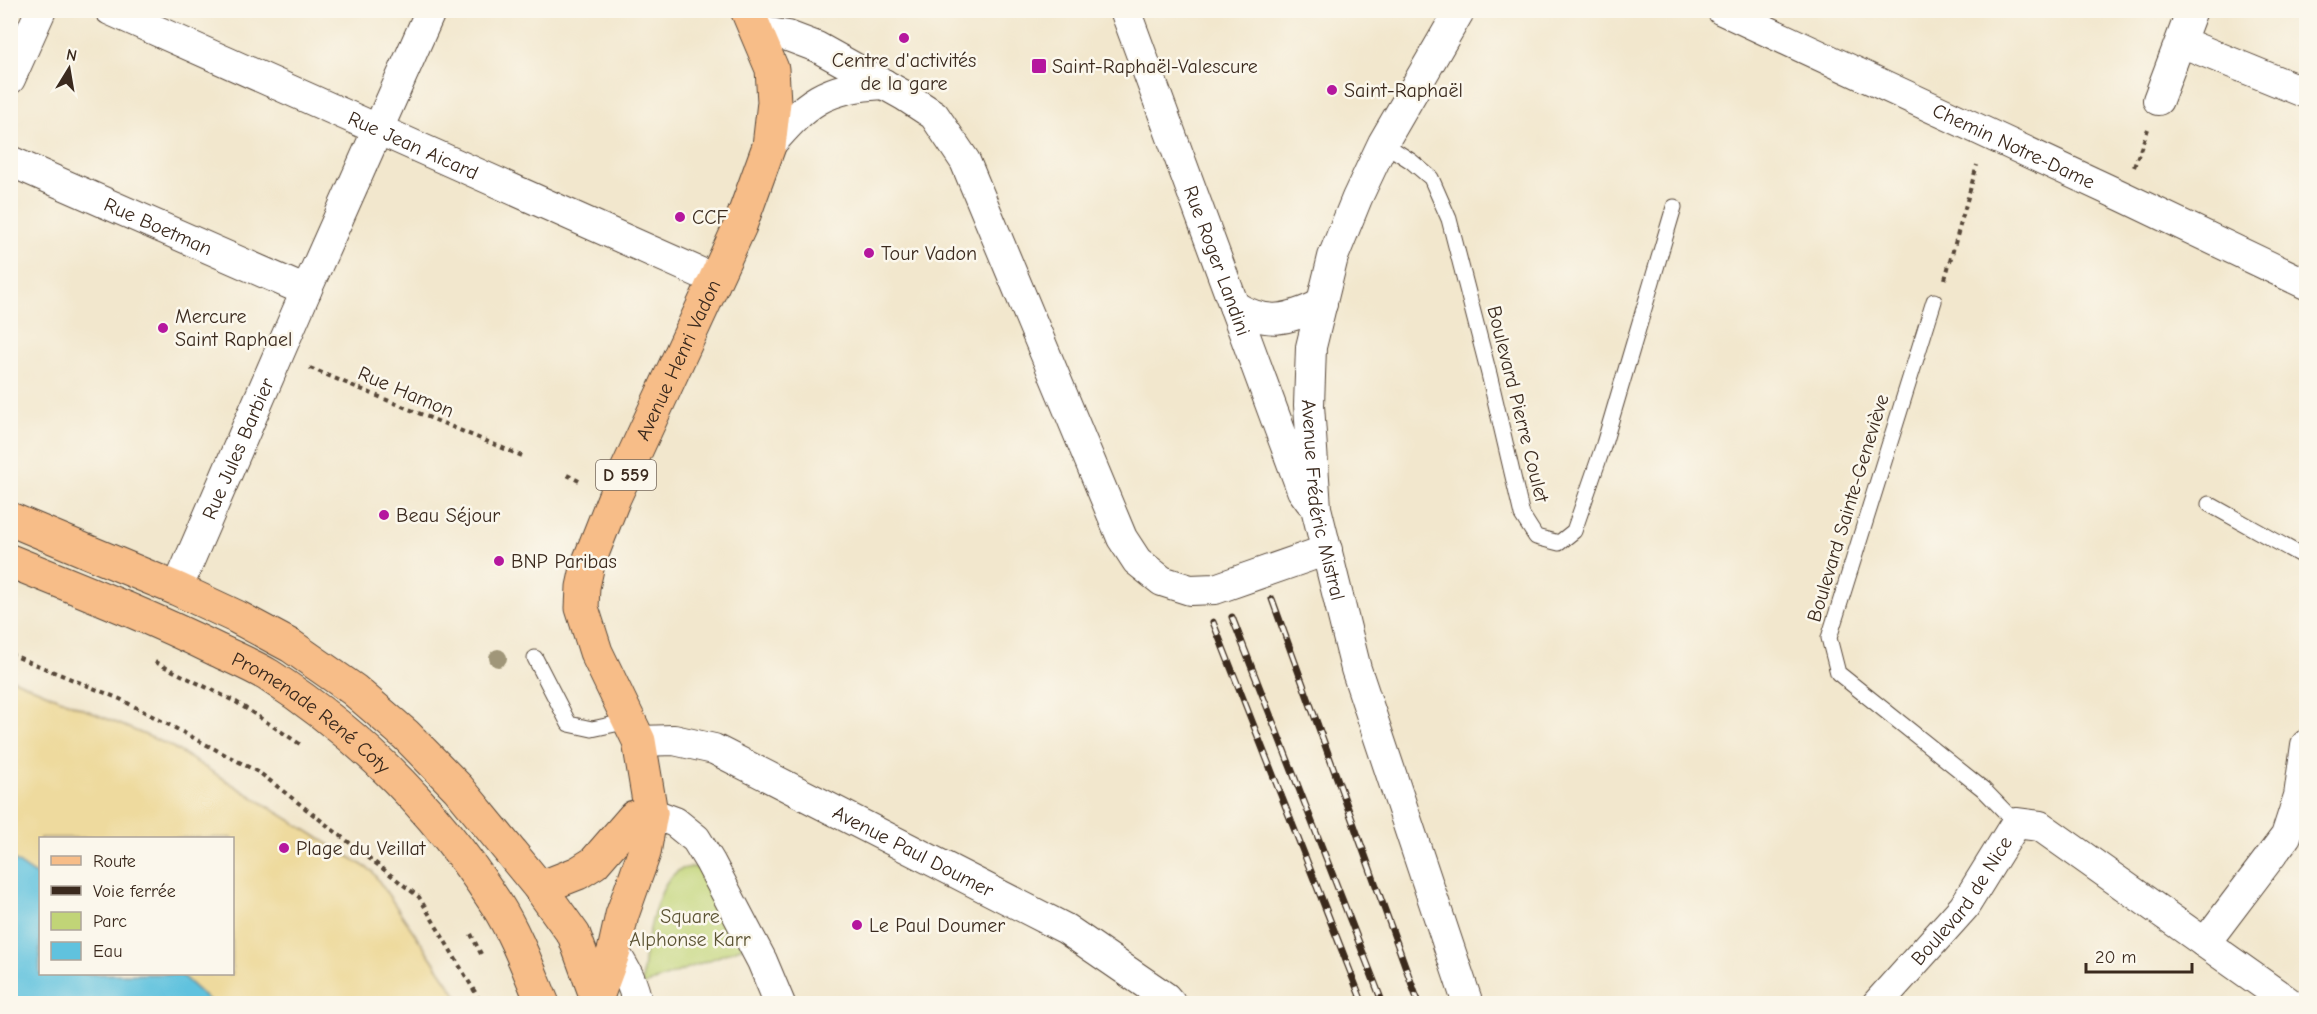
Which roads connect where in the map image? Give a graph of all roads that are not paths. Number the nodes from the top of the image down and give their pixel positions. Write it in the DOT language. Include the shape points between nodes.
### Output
graph roads {
  1 [pos="41,10"];
  2 [pos="110,10"];
  3 [pos="431,10"];
  4 [pos="1125,10"];
  5 [pos="1460,10"];
  6 [pos="1722,10"];
  7 [pos="2192,10"];
  8 [pos="752,21"];
  9 [pos="2181,42"];
  10 [pos="10,79"];
  11 [pos="884,84"];
  12 [pos="2307,93"];
  13 [pos="2158,100"];
  14 [pos="377,129"];
  15 [pos="1383,143"];
  16 [pos="769,146"];
  17 [pos="10,161"];
  18 [pos="1674,207"];
  19 [pos="714,279"];
  20 [pos="2307,284"];
  21 [pos="306,291"];
  22 [pos="1934,301"];
  23 [pos="1322,304"];
  24 [pos="1234,306"];
  25 [pos="2209,504"];
  26 [pos="1316,508"];
  27 [pos="10,519"];
  28 [pos="1327,550"];
  29 [pos="2307,558"];
  30 [pos="10,561"];
  31 [pos="177,589"];
  32 [pos="535,658"];
  33 [pos="634,731"];
  34 [pos="2307,745"];
  35 [pos="651,813"];
  36 [pos="2016,823"];
  37 [pos="540,888"];
  38 [pos="2205,943"];
  39 [pos="614,951"];
  40 [pos="598,1000"];
  41 [pos="543,1004"];
  42 [pos="638,1004"];
  43 [pos="780,1004"];
  44 [pos="1171,1004"];
  45 [pos="1468,1004"];
  46 [pos="1877,1004"];
  47 [pos="2291,1004"];
  1 -- 10 [label="street"];
  2 -- 14 [label="street, Rue Jean Aicard"];
  3 -- 14 [label="street, Rue Jules Barbier"];
  4 -- 24 [label="street, Rue Roger Landini"];
  5 -- 15 [label="street, Avenue Frédéric Mistral"];
  6 -- 20 [label="street, Chemin Notre-Dame"];
  7 -- 9 [label="street"];
  8 -- 11 [label="street" via="817,47"];
  8 -- 16 [label="main road, D 559" via="772,69 774,102"];
  9 -- 12 [label="street"];
  9 -- 13 [label="street"];
  11 -- 16 [label="street" via="831,92 796,115"];
  11 -- 28 [label="street" via="934,115 965,161 1122,538 1137,561 1162,581 1190,590 1215,588"];
  14 -- 19 [label="street, Rue Jean Aicard"];
  14 -- 21 [label="street, Rue Jules Barbier"];
  15 -- 18 [label="lane, Boulevard Pierre Coulet" via="1431,178 1449,219 1522,515 1536,537 1558,543 1574,531 1604,444"];
  15 -- 23 [label="street, Avenue Frédéric Mistral" via="1333,257"];
  16 -- 19 [label="main road, Avenue Henri Vadon / D 559" via="740,226"];
  17 -- 21 [label="street, Rue Boetman"];
  19 -- 33 [label="main road, Avenue Henri Vadon / D 559" via="614,498 583,587 582,608 596,652"];
  21 -- 31 [label="street, Rue Jules Barbier"];
  22 -- 36 [label="lane, Boulevard Sainte-Geneviève" via="1829,638 1838,673 1983,789"];
  23 -- 24 [label="street" via="1295,316 1271,319 1250,316"];
  23 -- 26 [label="street, Avenue Frédéric Mistral" via="1311,347 1309,405"];
  24 -- 26 [label="street, Rue Roger Landini" via="1302,490"];
  25 -- 29 [label="lane"];
  26 -- 28 [label="street, Avenue Frédéric Mistral"];
  27 -- 31 [label="main road, Promenade René Coty / D 559"];
  28 -- 45 [label="street, Avenue Frédéric Mistral" via="1356,669"];
  30 -- 41 [label="main road, Promenade René Coty" via="179,631 266,674 320,712 379,762 434,817 498,906"];
  31 -- 37 [label="main road, Promenade René Coty / D 559" via="291,645 354,690 458,788"];
  32 -- 33 [label="lane" via="569,724"];
  33 -- 35 [label="main road, Avenue Henri Vadon / D 559"];
  33 -- 44 [label="street, Avenue Paul Doumer" via="714,750 1066,929"];
  34 -- 38 [label="street" via="2299,796 2286,836"];
  35 -- 37 [label="main road" via="634,817 594,863"];
  35 -- 39 [label="main road, D 559" via="645,853 622,915"];
  35 -- 43 [label="street" via="675,822 696,839 762,961"];
  36 -- 38 [label="street" via="2040,826"];
  36 -- 46 [label="street, Boulevard de Nice" via="1964,907"];
  37 -- 40 [label="main road, Promenade René Coty / D 559" via="573,935"];
  38 -- 47 [label="street"];
  39 -- 40 [label="main road, D 559"];
  39 -- 42 [label="street" via="630,976"];
}
